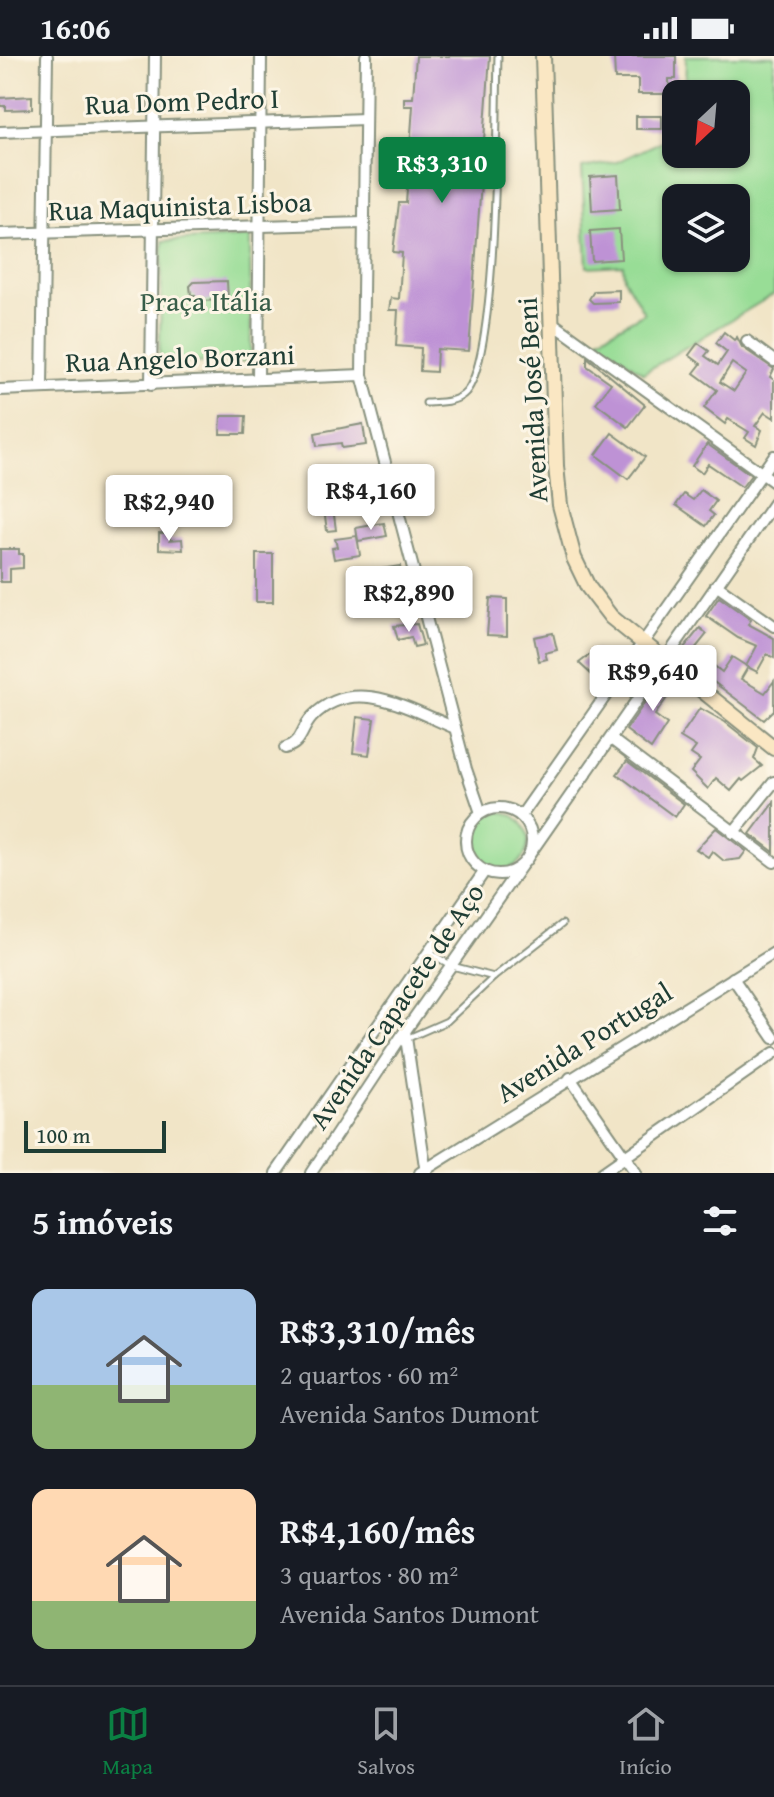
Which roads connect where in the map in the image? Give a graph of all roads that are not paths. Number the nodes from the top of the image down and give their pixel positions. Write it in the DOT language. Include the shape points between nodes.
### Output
graph roads {
  1 [pos="47,56"];
  2 [pos="155,56"];
  3 [pos="261,56"];
  4 [pos="366,56"];
  5 [pos="498,56"];
  6 [pos="543,56"];
  7 [pos="365,119"];
  8 [pos="259,123"];
  9 [pos="155,126"];
  10 [pos="46,129"];
  11 [pos="0,132"];
  12 [pos="363,223"];
  13 [pos="260,226"];
  14 [pos="152,231"];
  15 [pos="0,234"];
  16 [pos="45,235"];
  17 [pos="554,324"];
  18 [pos="747,341"];
  19 [pos="774,361"];
  20 [pos="362,375"];
  21 [pos="258,379"];
  22 [pos="151,385"];
  23 [pos="42,386"];
  24 [pos="0,390"];
  25 [pos="426,403"];
  26 [pos="774,456"];
  27 [pos="763,473"];
  28 [pos="774,482"];
  29 [pos="774,503"];
  30 [pos="716,585"];
  31 [pos="774,626"];
  32 [pos="644,644"];
  33 [pos="664,659"];
  34 [pos="455,728"];
  35 [pos="611,739"];
  36 [pos="285,748"];
  37 [pos="774,748"];
  38 [pos="774,782"];
  39 [pos="481,813"];
  40 [pos="521,816"];
  41 [pos="733,833"];
  42 [pos="529,855"];
  43 [pos="774,862"];
  44 [pos="521,866"];
  45 [pos="484,872"];
  46 [pos="562,924"];
  47 [pos="430,953"];
  48 [pos="774,953"];
  49 [pos="452,966"];
  50 [pos="494,977"];
  51 [pos="733,978"];
  52 [pos="405,1035"];
  53 [pos="774,1038"];
  54 [pos="774,1053"];
  55 [pos="570,1078"];
  56 [pos="625,1157"];
  57 [pos="423,1172"];
  58 [pos="276,1173"];
  59 [pos="311,1173"];
  60 [pos="602,1173"];
  61 [pos="636,1173"];
  1 -- 10 [label="street"];
  2 -- 9 [label="street"];
  3 -- 8 [label="street"];
  4 -- 7 [label="street"];
  5 -- 25 [label="lane" via="490,287 480,355 463,396"];
  6 -- 17 [label="main road, Avenida José Beni"];
  7 -- 8 [label="street, Rua Dom Pedro I"];
  7 -- 12 [label="street"];
  8 -- 9 [label="street, Rua Dom Pedro I"];
  8 -- 13 [label="street"];
  9 -- 10 [label="street, Rua Dom Pedro I"];
  9 -- 14 [label="street"];
  10 -- 11 [label="street, Rua Dom Pedro I"];
  10 -- 16 [label="street"];
  12 -- 13 [label="street, Rua Maquinista Lisboa"];
  12 -- 20 [label="street"];
  13 -- 14 [label="street, Rua Maquinista Lisboa"];
  13 -- 21 [label="street"];
  14 -- 16 [label="street, Rua Maquinista Lisboa"];
  14 -- 22 [label="street"];
  15 -- 16 [label="street, Rua Maquinista Lisboa"];
  16 -- 23 [label="street"];
  17 -- 27 [label="street"];
  17 -- 32 [label="main road, Avenida José Beni" via="556,466 574,558 611,617"];
  18 -- 19 [label="street"];
  20 -- 21 [label="street, Rua Angelo Borzani"];
  20 -- 34 [label="street"];
  21 -- 22 [label="street, Rua Angelo Borzani"];
  22 -- 23 [label="street, Rua Angelo Borzani"];
  23 -- 24 [label="street, Rua Angelo Borzani"];
  26 -- 27 [label="street"];
  27 -- 28 [label="street"];
  27 -- 32 [label="street"];
  29 -- 30 [label="street"];
  30 -- 31 [label="street"];
  30 -- 33 [label="street"];
  32 -- 33 [label="main road, Avenida José Beni"];
  32 -- 40 [label="street"];
  33 -- 35 [label="street"];
  33 -- 37 [label="main road, Avenida José Beni"];
  34 -- 36 [label="street" via="376,697 349,696 316,713 297,743"];
  34 -- 39 [label="street"];
  35 -- 41 [label="street"];
  35 -- 42 [label="street"];
  38 -- 41 [label="street"];
  39 -- 40 [label="street" via="501,808"];
  39 -- 45 [label="street" via="465,838 470,858"];
  40 -- 42 [label="street" via="531,834"];
  41 -- 43 [label="street"];
  42 -- 44 [label="street"];
  44 -- 45 [label="street" via="504,875"];
  44 -- 49 [label="street, Avenida Capacete de Aço"];
  45 -- 47 [label="street, Avenida Capacete de Aço"];
  46 -- 50 [label="lane"];
  47 -- 49 [label="lane"];
  47 -- 58 [label="street, Avenida Capacete de Aço"];
  48 -- 51 [label="street, Avenida Portugal"];
  49 -- 50 [label="lane"];
  49 -- 52 [label="street, Avenida Capacete de Aço"];
  50 -- 52 [label="lane" via="438,1027"];
  51 -- 53 [label="street"];
  51 -- 55 [label="street, Avenida Portugal"];
  52 -- 57 [label="street"];
  52 -- 59 [label="street, Avenida Capacete de Aço"];
  54 -- 56 [label="street"];
  55 -- 56 [label="street"];
  55 -- 57 [label="street, Avenida Portugal"];
  56 -- 60 [label="street"];
  56 -- 61 [label="street"];
}
